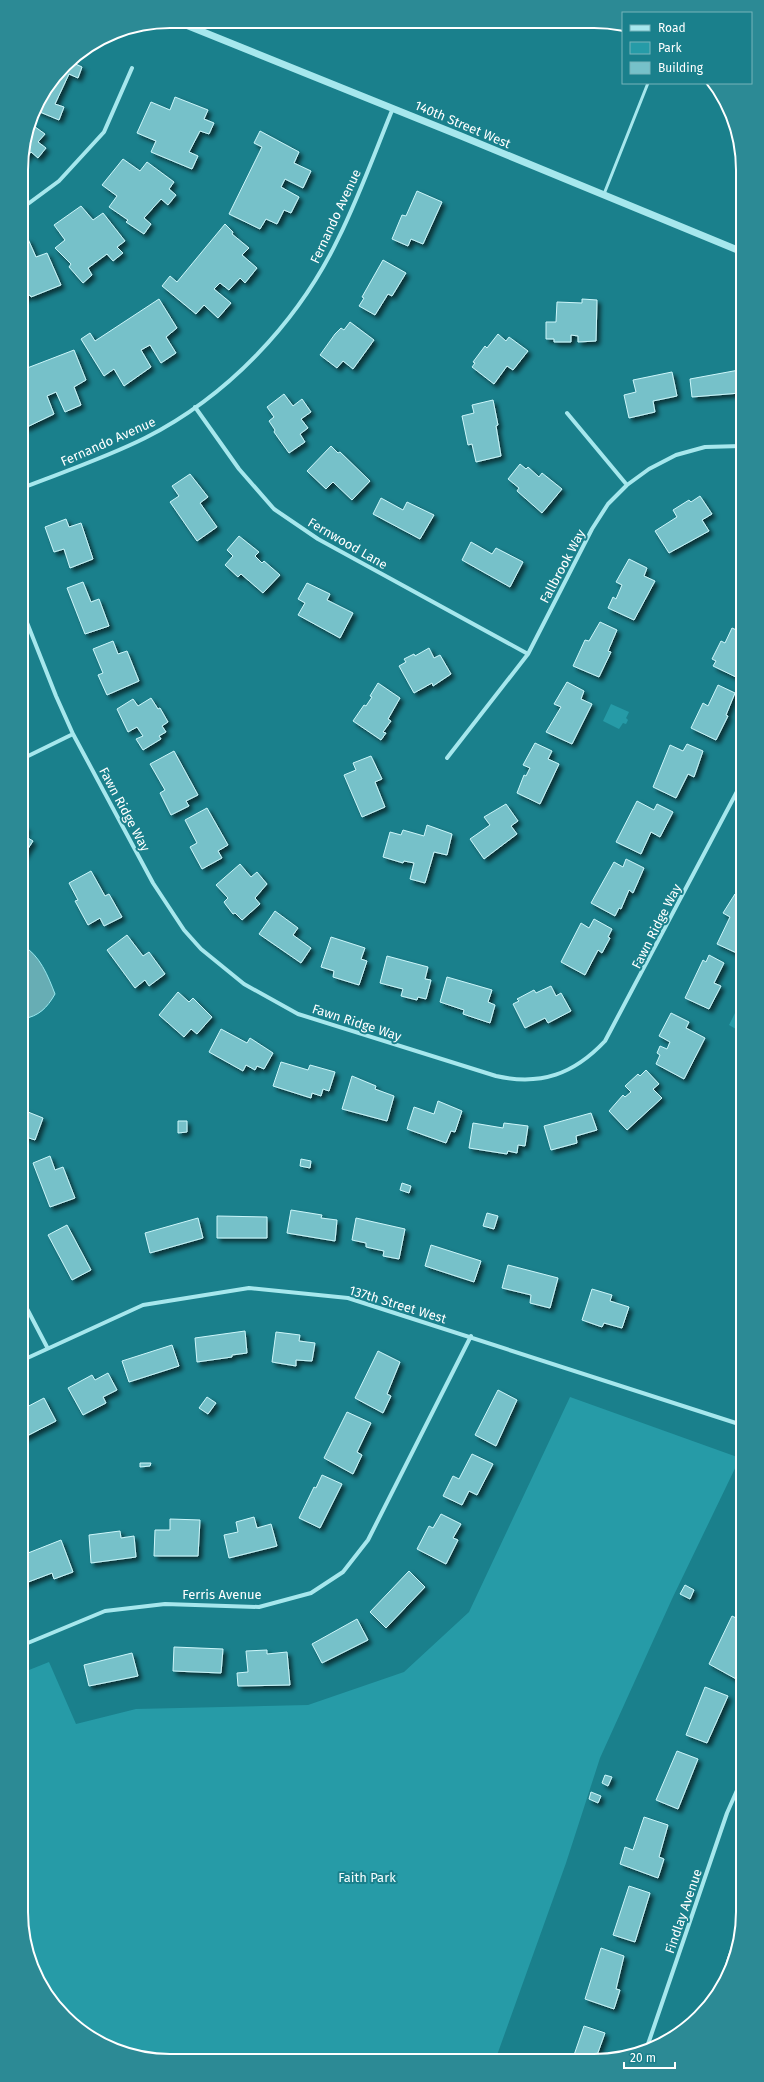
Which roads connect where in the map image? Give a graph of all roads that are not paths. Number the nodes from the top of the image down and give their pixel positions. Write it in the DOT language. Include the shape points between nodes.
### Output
graph roads {
  1 [pos="193,28"];
  2 [pos="132,68"];
  3 [pos="648,84"];
  4 [pos="393,108"];
  5 [pos="604,196"];
  6 [pos="28,204"];
  7 [pos="736,250"];
  8 [pos="195,407"];
  9 [pos="567,413"];
  10 [pos="736,446"];
  11 [pos="627,485"];
  12 [pos="28,486"];
  13 [pos="28,625"];
  14 [pos="528,654"];
  15 [pos="73,734"];
  16 [pos="28,756"];
  17 [pos="447,758"];
  18 [pos="736,793"];
  19 [pos="28,1310"];
  20 [pos="471,1336"];
  21 [pos="48,1347"];
  22 [pos="28,1357"];
  23 [pos="736,1423"];
  24 [pos="28,1643"];
  25 [pos="736,1793"];
  26 [pos="648,2043"];
  1 -- 4 [label="street, 140th Street West"];
  2 -- 6 [label="street" via="104,132 59,181"];
  3 -- 5 [label="lane"];
  4 -- 5 [label="street, 140th Street West"];
  4 -- 8 [label="street, Fernando Avenue" via="338,240 307,293 288,319 246,366"];
  5 -- 7 [label="street, 140th Street West"];
  8 -- 12 [label="street, Fernando Avenue" via="152,434 121,449"];
  8 -- 14 [label="street, Fernwood Lane" via="239,469 274,509 318,539"];
  9 -- 11 [label="street"];
  10 -- 11 [label="street, Fallbrook Way" via="705,448 676,455 649,469"];
  11 -- 14 [label="street, Fallbrook Way" via="608,504 592,529"];
  13 -- 15 [label="street, Fawn Ridge Way"];
  14 -- 17 [label="street, Fallbrook Way"];
  15 -- 16 [label="street"];
  15 -- 18 [label="street, Fawn Ridge Way" via="166,905 201,949 224,969 270,1000 298,1014 512,1079 548,1078 565,1072 580,1064 605,1041"];
  19 -- 21 [label="street"];
  20 -- 21 [label="street, 137th Street West" via="348,1298 248,1288 143,1305"];
  20 -- 23 [label="street, 137th Street West"];
  20 -- 24 [label="street, Ferris Avenue" via="368,1540 343,1572 311,1593 259,1607 165,1604 105,1611"];
  21 -- 22 [label="street, 137th Street West"];
  25 -- 26 [label="street, Findlay Avenue"];
}
